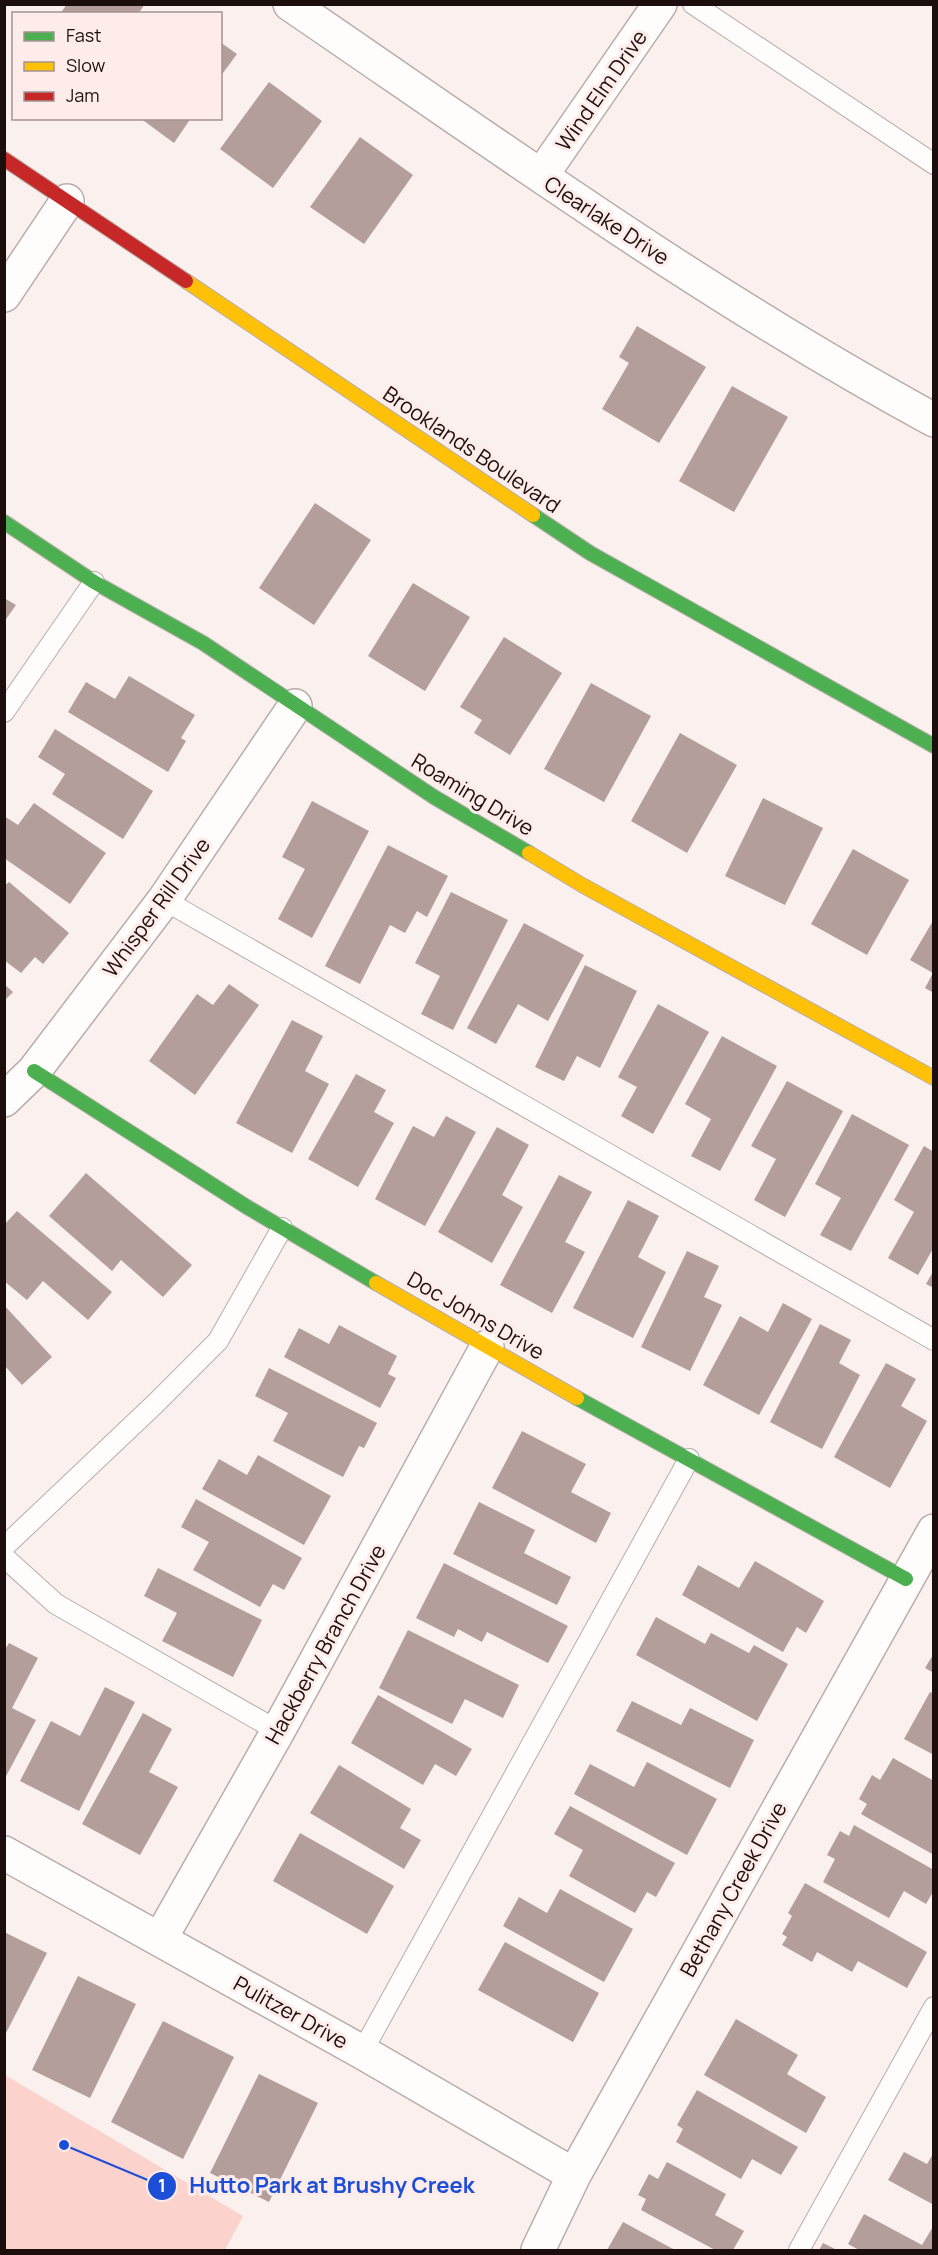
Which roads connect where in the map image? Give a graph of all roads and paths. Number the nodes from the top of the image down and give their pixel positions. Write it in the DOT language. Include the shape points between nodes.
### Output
graph roads {
  1 [pos="290,4"];
  2 [pos="660,4"];
  3 [pos="693,4"];
  4 [pos="4,159"];
  5 [pos="933,164"];
  6 [pos="541,176"];
  7 [pos="67,201"];
  8 [pos="4,295"];
  9 [pos="933,420"];
  10 [pos="4,522"];
  11 [pos="94,582"];
  12 [pos="295,705"];
  13 [pos="4,712"];
  14 [pos="933,746"];
  15 [pos="164,900"];
  16 [pos="34,1071"];
  17 [pos="933,1078"];
  18 [pos="4,1100"];
  19 [pos="282,1228"];
  20 [pos="933,1340"];
  21 [pos="488,1347"];
  22 [pos="688,1459"];
  23 [pos="933,1531"];
  24 [pos="4,1547"];
  25 [pos="4,1557"];
  26 [pos="906,1579"];
  27 [pos="278,1731"];
  28 [pos="4,1853"];
  29 [pos="160,1939"];
  30 [pos="933,2007"];
  31 [pos="362,2052"];
  32 [pos="574,2175"];
  33 [pos="538,2250"];
  34 [pos="799,2250"];
  1 -- 6 [label="street, Clearlake Drive"];
  2 -- 6 [label="street, Wind Elm Drive"];
  3 -- 5 [label="lane"];
  4 -- 7 [label="street, Brooklands Boulevard"];
  6 -- 9 [label="street, Clearlake Drive" via="754,315"];
  7 -- 8 [label="street"];
  7 -- 14 [label="street, Brooklands Boulevard" via="590,553"];
  10 -- 11 [label="street, Roaming Drive"];
  11 -- 12 [label="street, Roaming Drive" via="202,643"];
  11 -- 13 [label="lane"];
  12 -- 15 [label="street, Whisper Rill Drive"];
  12 -- 17 [label="street, Roaming Drive" via="434,797 582,885"];
  15 -- 16 [label="street, Whisper Rill Drive"];
  15 -- 20 [label="lane"];
  16 -- 18 [label="street, Whisper Rill Drive"];
  16 -- 19 [label="street, Doc Johns Drive"];
  19 -- 21 [label="street, Doc Johns Drive"];
  19 -- 24 [label="lane" via="218,1341"];
  21 -- 22 [label="street, Doc Johns Drive"];
  21 -- 27 [label="street, Hackberry Branch Drive"];
  22 -- 26 [label="street, Doc Johns Drive"];
  22 -- 31 [label="lane"];
  23 -- 26 [label="street, Bethany Creek Drive"];
  25 -- 27 [label="lane" via="56,1604"];
  26 -- 32 [label="street, Bethany Creek Drive"];
  27 -- 29 [label="street, Hackberry Branch Drive"];
  28 -- 29 [label="street, Pulitzer Drive"];
  29 -- 31 [label="street, Pulitzer Drive"];
  30 -- 34 [label="lane"];
  31 -- 32 [label="street, Pulitzer Drive"];
  32 -- 33 [label="street, Bethany Creek Drive"];
}
